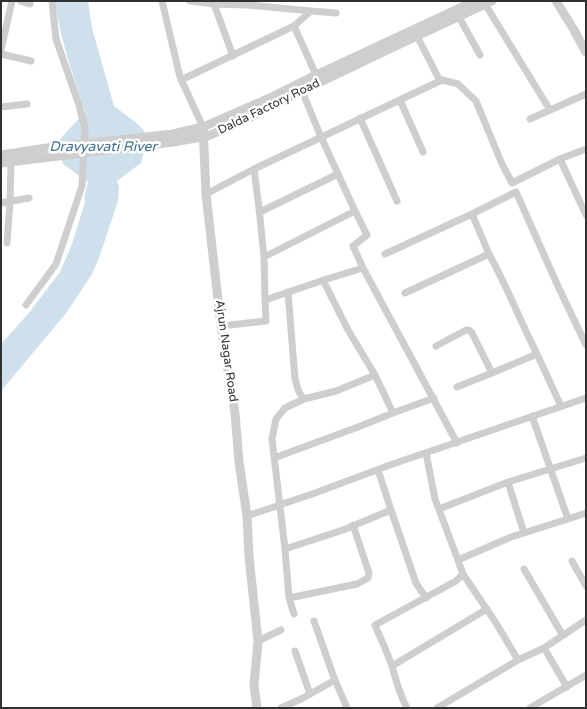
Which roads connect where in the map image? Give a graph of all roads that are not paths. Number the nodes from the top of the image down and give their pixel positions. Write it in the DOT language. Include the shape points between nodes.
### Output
graph roads {
  1 [pos="12,1"];
  2 [pos="20,1"];
  3 [pos="52,1"];
  4 [pos="162,1"];
  5 [pos="190,1"];
  6 [pos="475,1"];
  7 [pos="556,1"];
  8 [pos="248,3"];
  9 [pos="489,3"];
  10 [pos="30,4"];
  11 [pos="214,4"];
  12 [pos="311,11"];
  13 [pos="336,12"];
  14 [pos="459,17"];
  15 [pos="294,26"];
  16 [pos="417,36"];
  17 [pos="1,52"];
  18 [pos="586,52"];
  19 [pos="480,55"];
  20 [pos="233,56"];
  21 [pos="31,61"];
  22 [pos="316,75"];
  23 [pos="181,80"];
  24 [pos="440,81"];
  25 [pos="302,91"];
  26 [pos="586,94"];
  27 [pos="400,100"];
  28 [pos="27,104"];
  29 [pos="1,107"];
  30 [pos="550,110"];
  31 [pos="360,118"];
  32 [pos="530,119"];
  33 [pos="203,132"];
  34 [pos="320,137"];
  35 [pos="586,149"];
  36 [pos="423,152"];
  37 [pos="47,153"];
  38 [pos="1,155"];
  39 [pos="560,159"];
  40 [pos="6,163"];
  41 [pos="254,169"];
  42 [pos="338,174"];
  43 [pos="512,183"];
  44 [pos="516,192"];
  45 [pos="206,194"];
  46 [pos="29,198"];
  47 [pos="397,201"];
  48 [pos="10,202"];
  49 [pos="1,203"];
  50 [pos="355,211"];
  51 [pos="260,212"];
  52 [pos="472,214"];
  53 [pos="586,215"];
  54 [pos="7,243"];
  55 [pos="385,254"];
  56 [pos="489,254"];
  57 [pos="264,258"];
  58 [pos="363,268"];
  59 [pos="323,280"];
  60 [pos="288,292"];
  61 [pos="405,293"];
  62 [pos="265,300"];
  63 [pos="26,305"];
  64 [pos="221,326"];
  65 [pos="585,341"];
  66 [pos="436,346"];
  67 [pos="536,354"];
  68 [pos="492,373"];
  69 [pos="375,375"];
  70 [pos="457,387"];
  71 [pos="434,398"];
  72 [pos="586,398"];
  73 [pos="304,399"];
  74 [pos="561,406"];
  75 [pos="393,413"];
  76 [pos="532,416"];
  77 [pos="457,443"];
  78 [pos="426,453"];
  79 [pos="274,458"];
  80 [pos="586,458"];
  81 [pos="550,469"];
  82 [pos="378,470"];
  83 [pos="508,482"];
  84 [pos="280,504"];
  85 [pos="439,509"];
  86 [pos="391,510"];
  87 [pos="586,513"];
  88 [pos="247,516"];
  89 [pos="568,519"];
  90 [pos="353,525"];
  91 [pos="524,533"];
  92 [pos="286,549"];
  93 [pos="458,560"];
  94 [pos="572,561"];
  95 [pos="524,569"];
  96 [pos="463,574"];
  97 [pos="586,586"];
  98 [pos="289,598"];
  99 [pos="426,598"];
  100 [pos="487,610"];
  101 [pos="294,614"];
  102 [pos="586,620"];
  103 [pos="314,621"];
  104 [pos="281,630"];
  105 [pos="562,634"];
  106 [pos="258,641"];
  107 [pos="544,648"];
  108 [pos="294,651"];
  109 [pos="518,660"];
  110 [pos="392,666"];
  111 [pos="586,676"];
  112 [pos="335,680"];
  113 [pos="567,687"];
  114 [pos="310,694"];
  115 [pos="256,708"];
  116 [pos="280,708"];
  117 [pos="347,708"];
  118 [pos="407,708"];
  119 [pos="437,708"];
  120 [pos="530,708"];
  1 -- 17 [label="street"];
  2 -- 10 [label="street"];
  3 -- 63 [label="street" via="56,38 85,128 82,186 56,264"];
  4 -- 23 [label="street, Ajrun Nagar Road"];
  5 -- 11 [label="street"];
  6 -- 22 [label="street, Dalda Factory Road"];
  7 -- 18 [label="street"];
  8 -- 11 [label="street"];
  8 -- 12 [label="street"];
  9 -- 14 [label="street, Dalda Factory Road"];
  9 -- 30 [label="street"];
  11 -- 20 [label="street"];
  12 -- 13 [label="street"];
  12 -- 15 [label="street"];
  14 -- 16 [label="street, Dalda Factory Road"];
  14 -- 19 [label="street"];
  15 -- 20 [label="street"];
  15 -- 22 [label="street"];
  16 -- 24 [label="street"];
  16 -- 25 [label="street, Dalda Factory Road"];
  17 -- 21 [label="street"];
  20 -- 23 [label="street"];
  22 -- 33 [label="street, Dalda Factory Road"];
  23 -- 33 [label="street, Ajrun Nagar Road"];
  24 -- 27 [label="street"];
  24 -- 43 [label="street" via="458,84 476,101"];
  25 -- 33 [label="street, Dalda Factory Road" via="219,132"];
  25 -- 34 [label="street"];
  26 -- 30 [label="street"];
  27 -- 31 [label="street"];
  27 -- 36 [label="street"];
  28 -- 29 [label="street"];
  30 -- 32 [label="street"];
  31 -- 34 [label="street"];
  31 -- 47 [label="street"];
  33 -- 37 [label="street, Dalda Factory Road"];
  33 -- 45 [label="street, Ajrun Nagar Road"];
  34 -- 41 [label="street"];
  34 -- 42 [label="street"];
  35 -- 39 [label="street"];
  37 -- 38 [label="street, Dalda Factory Road"];
  37 -- 40 [label="street, Dalda Factory Road"];
  39 -- 43 [label="street"];
  39 -- 53 [label="street"];
  40 -- 48 [label="street"];
  41 -- 45 [label="street"];
  41 -- 51 [label="street"];
  42 -- 50 [label="street"];
  42 -- 51 [label="street"];
  43 -- 44 [label="street"];
  44 -- 52 [label="street"];
  44 -- 65 [label="street"];
  45 -- 64 [label="street, Ajrun Nagar Road"];
  46 -- 48 [label="street"];
  48 -- 49 [label="street"];
  48 -- 54 [label="street"];
  50 -- 57 [label="street"];
  50 -- 58 [label="street" via="367,235 352,246"];
  51 -- 57 [label="street"];
  52 -- 55 [label="street"];
  52 -- 56 [label="street"];
  56 -- 61 [label="street"];
  56 -- 67 [label="street"];
  57 -- 62 [label="street"];
  58 -- 59 [label="street"];
  58 -- 71 [label="street"];
  59 -- 60 [label="street"];
  59 -- 69 [label="street"];
  60 -- 62 [label="street"];
  60 -- 73 [label="street" via="296,379 298,392"];
  62 -- 64 [label="street" via="266,321"];
  64 -- 88 [label="street, Ajrun Nagar Road"];
  66 -- 68 [label="street" via="469,330"];
  67 -- 68 [label="street"];
  67 -- 74 [label="street"];
  68 -- 70 [label="street"];
  69 -- 73 [label="street" via="336,391"];
  69 -- 75 [label="street"];
  71 -- 75 [label="street"];
  71 -- 77 [label="street"];
  72 -- 74 [label="street"];
  73 -- 79 [label="street" via="285,408 276,419 272,440"];
  74 -- 76 [label="street"];
  75 -- 79 [label="street"];
  76 -- 77 [label="street"];
  76 -- 81 [label="street"];
  77 -- 78 [label="street"];
  78 -- 82 [label="street"];
  78 -- 85 [label="street"];
  79 -- 84 [label="street"];
  80 -- 81 [label="street"];
  81 -- 83 [label="street"];
  81 -- 89 [label="street"];
  82 -- 84 [label="street"];
  82 -- 86 [label="street"];
  83 -- 85 [label="street"];
  83 -- 91 [label="street"];
  84 -- 88 [label="street"];
  84 -- 92 [label="street"];
  85 -- 93 [label="street"];
  86 -- 90 [label="street"];
  86 -- 99 [label="street" via="416,583"];
  87 -- 89 [label="street"];
  88 -- 106 [label="street, Ajrun Nagar Road"];
  89 -- 91 [label="street"];
  90 -- 92 [label="street"];
  90 -- 98 [label="street" via="368,578 357,584"];
  91 -- 93 [label="street"];
  92 -- 98 [label="street"];
  93 -- 96 [label="street"];
  94 -- 97 [label="street"];
  95 -- 105 [label="street"];
  96 -- 99 [label="street"];
  96 -- 100 [label="street"];
  98 -- 101 [label="street"];
  99 -- 110 [label="street" via="376,625"];
  100 -- 109 [label="street"];
  100 -- 110 [label="street"];
  102 -- 105 [label="street"];
  103 -- 112 [label="street"];
  104 -- 106 [label="street"];
  105 -- 107 [label="street"];
  106 -- 115 [label="street, Ajrun Nagar Road" via="254,685"];
  107 -- 109 [label="street"];
  107 -- 113 [label="street"];
  108 -- 114 [label="street"];
  109 -- 119 [label="street"];
  110 -- 118 [label="street"];
  111 -- 113 [label="street"];
  112 -- 114 [label="street"];
  112 -- 117 [label="street"];
  113 -- 120 [label="street"];
  114 -- 116 [label="street"];
}
